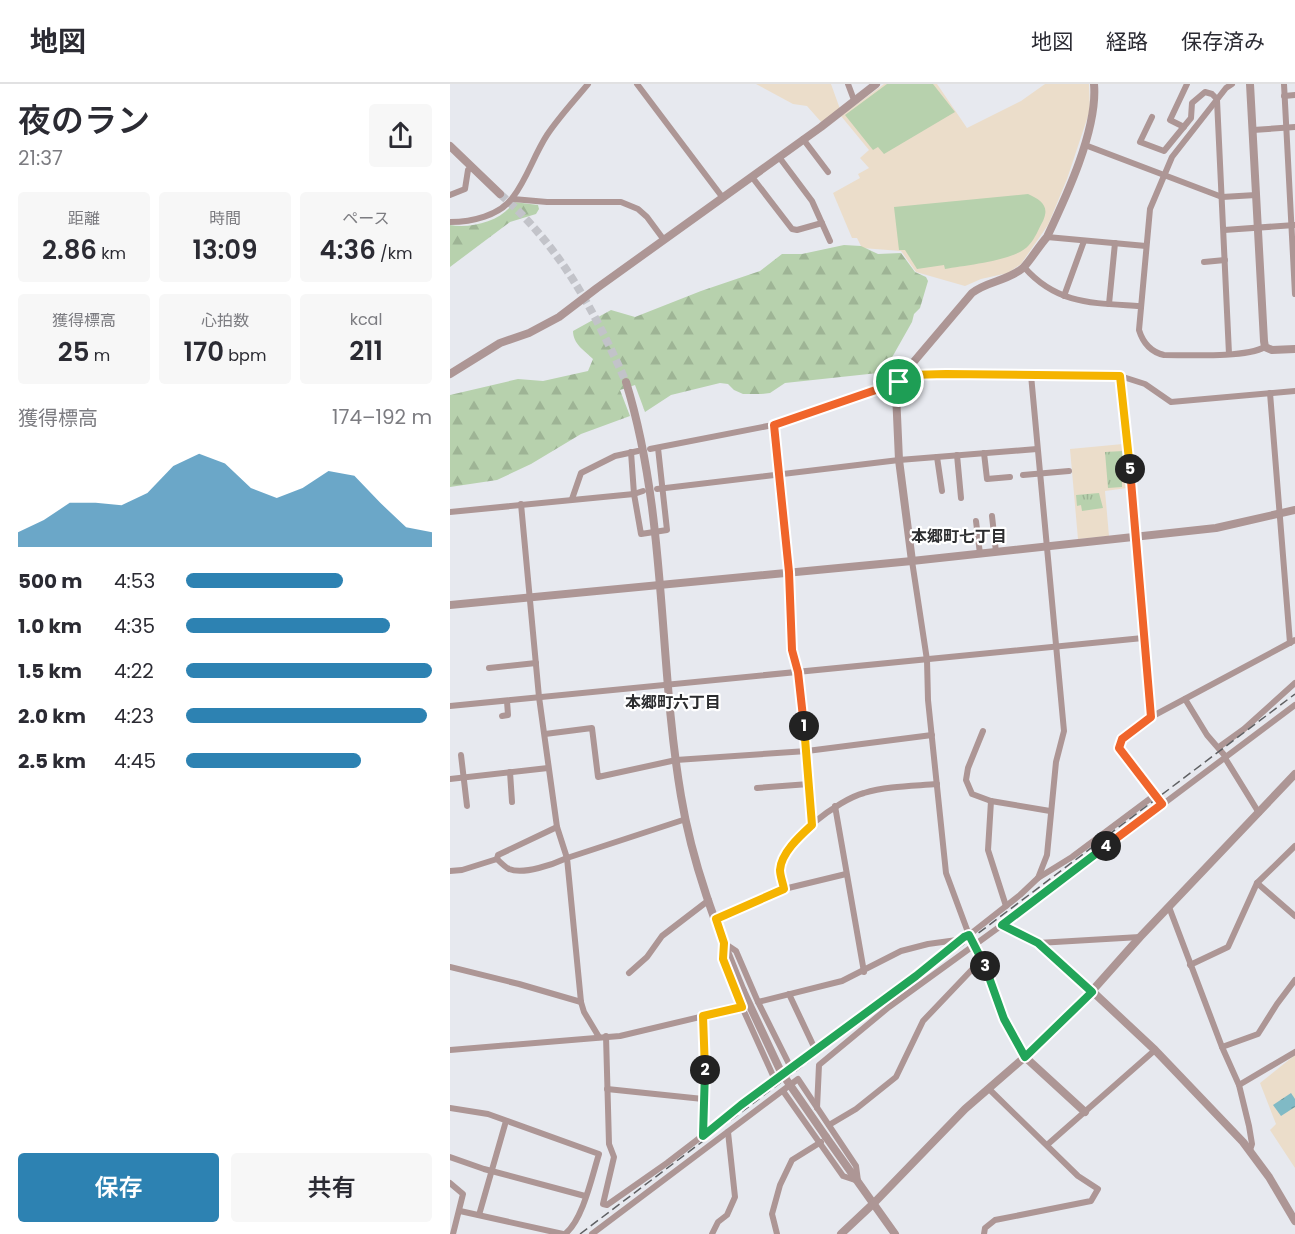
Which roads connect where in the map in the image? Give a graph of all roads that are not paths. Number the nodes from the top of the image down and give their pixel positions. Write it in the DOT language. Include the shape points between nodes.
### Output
graph roads {
  1 [pos="588,84"];
  2 [pos="637,84"];
  3 [pos="848,84"];
  4 [pos="876,84"];
  5 [pos="1094,84"];
  6 [pos="1187,84"];
  7 [pos="1232,84"];
  8 [pos="1250,84"];
  9 [pos="1284,84"];
  10 [pos="1295,95"];
  11 [pos="1284,96"];
  12 [pos="1217,99"];
  13 [pos="854,100"];
  14 [pos="1152,117"];
  15 [pos="1184,127"];
  16 [pos="1295,127"];
  17 [pos="1286,128"];
  18 [pos="1253,130"];
  19 [pos="803,139"];
  20 [pos="1085,145"];
  21 [pos="450,146"];
  22 [pos="779,158"];
  23 [pos="1292,159"];
  24 [pos="472,167"];
  25 [pos="828,172"];
  26 [pos="1163,175"];
  27 [pos="752,177"];
  28 [pos="1292,191"];
  29 [pos="500,194"];
  30 [pos="450,195"];
  31 [pos="1256,195"];
  32 [pos="723,198"];
  33 [pos="1222,198"];
  34 [pos="513,199"];
  35 [pos="450,222"];
  36 [pos="822,223"];
  37 [pos="1293,225"];
  38 [pos="1258,227"];
  39 [pos="1224,230"];
  40 [pos="1047,237"];
  41 [pos="664,240"];
  42 [pos="830,241"];
  43 [pos="1084,241"];
  44 [pos="1115,243"];
  45 [pos="1146,246"];
  46 [pos="1294,256"];
  47 [pos="1225,260"];
  48 [pos="1204,262"];
  49 [pos="1024,267"];
  50 [pos="1295,287"];
  51 [pos="1295,294"];
  52 [pos="1064,296"];
  53 [pos="1109,304"];
  54 [pos="1140,306"];
  55 [pos="1265,347"];
  56 [pos="1295,349"];
  57 [pos="1230,354"];
  58 [pos="450,374"];
  59 [pos="1031,375"];
  60 [pos="1120,376"];
  61 [pos="626,382"];
  62 [pos="899,382"];
  63 [pos="1295,391"];
  64 [pos="1270,393"];
  65 [pos="774,425"];
  66 [pos="1037,449"];
  67 [pos="984,453"];
  68 [pos="957,455"];
  69 [pos="938,457"];
  70 [pos="899,460"];
  71 [pos="1069,471"];
  72 [pos="778,474"];
  73 [pos="1039,474"];
  74 [pos="1023,476"];
  75 [pos="1010,477"];
  76 [pos="660,489"];
  77 [pos="643,491"];
  78 [pos="942,491"];
  79 [pos="634,494"];
  80 [pos="961,498"];
  81 [pos="572,499"];
  82 [pos="521,504"];
  83 [pos="1295,510"];
  84 [pos="450,512"];
  85 [pos="1278,515"];
  86 [pos="992,516"];
  87 [pos="976,520"];
  88 [pos="654,532"];
  89 [pos="1137,537"];
  90 [pos="1046,547"];
  91 [pos="996,552"];
  92 [pos="980,554"];
  93 [pos="912,561"];
  94 [pos="789,572"];
  95 [pos="658,585"];
  96 [pos="530,597"];
  97 [pos="450,605"];
  98 [pos="1143,638"];
  99 [pos="1292,641"];
  100 [pos="1056,645"];
  101 [pos="927,660"];
  102 [pos="536,663"];
  103 [pos="489,668"];
  104 [pos="798,672"];
  105 [pos="1295,683"];
  106 [pos="669,684"];
  107 [pos="539,698"];
  108 [pos="1185,699"];
  109 [pos="507,701"];
  110 [pos="450,705"];
  111 [pos="1295,705"];
  112 [pos="502,716"];
  113 [pos="1151,717"];
  114 [pos="983,731"];
  115 [pos="544,734"];
  116 [pos="932,735"];
  117 [pos="1219,747"];
  118 [pos="807,751"];
  119 [pos="461,755"];
  120 [pos="1226,758"];
  121 [pos="676,760"];
  122 [pos="548,768"];
  123 [pos="510,772"];
  124 [pos="1295,774"];
  125 [pos="464,777"];
  126 [pos="450,779"];
  127 [pos="809,784"];
  128 [pos="937,784"];
  129 [pos="757,788"];
  130 [pos="1155,795"];
  131 [pos="991,801"];
  132 [pos="512,802"];
  133 [pos="1162,804"];
  134 [pos="466,806"];
  135 [pos="835,806"];
  136 [pos="1050,811"];
  137 [pos="1260,813"];
  138 [pos="686,819"];
  139 [pos="812,825"];
  140 [pos="557,827"];
  141 [pos="1295,846"];
  142 [pos="567,858"];
  143 [pos="497,859"];
  144 [pos="450,871"];
  145 [pos="846,874"];
  146 [pos="1038,878"];
  147 [pos="1257,883"];
  148 [pos="784,889"];
  149 [pos="709,900"];
  150 [pos="1006,906"];
  151 [pos="1169,907"];
  152 [pos="1295,916"];
  153 [pos="716,919"];
  154 [pos="1002,925"];
  155 [pos="967,936"];
  156 [pos="1140,937"];
  157 [pos="724,943"];
  158 [pos="1038,943"];
  159 [pos="973,945"];
  160 [pos="983,961"];
  161 [pos="1190,965"];
  162 [pos="450,967"];
  163 [pos="864,972"];
  164 [pos="629,973"];
  165 [pos="1295,980"];
  166 [pos="1092,992"];
  167 [pos="789,994"];
  168 [pos="581,1002"];
  169 [pos="758,1002"];
  170 [pos="742,1007"];
  171 [pos="703,1016"];
  172 [pos="603,1037"];
  173 [pos="1222,1047"];
  174 [pos="815,1049"];
  175 [pos="450,1050"];
  176 [pos="1155,1050"];
  177 [pos="1295,1052"];
  178 [pos="1025,1057"];
  179 [pos="791,1068"];
  180 [pos="776,1080"];
  181 [pos="1239,1085"];
  182 [pos="607,1089"];
  183 [pos="989,1089"];
  184 [pos="783,1090"];
  185 [pos="703,1099"];
  186 [pos="450,1108"];
  187 [pos="817,1108"];
  188 [pos="1085,1112"];
  189 [pos="506,1121"];
  190 [pos="829,1125"];
  191 [pos="728,1132"];
  192 [pos="703,1136"];
  193 [pos="823,1139"];
  194 [pos="1047,1145"];
  195 [pos="1250,1150"];
  196 [pos="450,1157"];
  197 [pos="493,1171"];
  198 [pos="858,1181"];
  199 [pos="450,1183"];
  200 [pos="585,1196"];
  201 [pos="874,1203"];
  202 [pos="460,1211"];
  203 [pos="479,1215"];
  204 [pos="1295,1221"];
  205 [pos="453,1234"];
  206 [pos="564,1234"];
  207 [pos="592,1234"];
  208 [pos="712,1234"];
  209 [pos="777,1234"];
  210 [pos="841,1234"];
  211 [pos="895,1234"];
  212 [pos="984,1234"];
  1 -- 34 [label="street" via="546,136"];
  2 -- 32 [label="street"];
  3 -- 13 [label="street"];
  4 -- 13 [label="street"];
  5 -- 20 [label="street"];
  6 -- 15 [label="street" via="1170,120"];
  7 -- 12 [label="street"];
  8 -- 18 [label="street"];
  9 -- 11 [label="street"];
  10 -- 11 [label="street"];
  11 -- 17 [label="street"];
  12 -- 15 [label="street" via="1205,92 1200,95 1192,103 1191,118"];
  12 -- 26 [label="street" via="1172,157"];
  12 -- 33 [label="street"];
  13 -- 19 [label="street"];
  14 -- 15 [label="street" via="1140,142 1164,151"];
  16 -- 17 [label="street"];
  17 -- 18 [label="street"];
  17 -- 23 [label="street"];
  18 -- 31 [label="street"];
  19 -- 22 [label="street"];
  19 -- 25 [label="street"];
  20 -- 26 [label="street"];
  20 -- 40 [label="street"];
  21 -- 24 [label="street"];
  22 -- 27 [label="street"];
  22 -- 36 [label="street" via="812,201"];
  23 -- 28 [label="street"];
  24 -- 29 [label="street"];
  24 -- 30 [label="street" via="465,189"];
  26 -- 33 [label="street"];
  26 -- 45 [label="street" via="1150,209"];
  27 -- 32 [label="street"];
  27 -- 36 [label="street" via="792,229"];
  28 -- 37 [label="street"];
  31 -- 33 [label="street"];
  31 -- 38 [label="street"];
  32 -- 41 [label="street"];
  33 -- 39 [label="street"];
  34 -- 35 [label="street" via="481,218"];
  34 -- 41 [label="street" via="621,202 638,209"];
  36 -- 42 [label="street"];
  37 -- 38 [label="street"];
  37 -- 46 [label="street"];
  38 -- 39 [label="street"];
  38 -- 55 [label="street"];
  39 -- 47 [label="street"];
  40 -- 43 [label="street"];
  40 -- 49 [label="street"];
  41 -- 58 [label="street" via="559,317 500,344"];
  43 -- 44 [label="street"];
  43 -- 52 [label="street"];
  44 -- 45 [label="street"];
  44 -- 53 [label="street"];
  45 -- 54 [label="street"];
  46 -- 50 [label="street"];
  47 -- 48 [label="street"];
  47 -- 57 [label="street"];
  49 -- 52 [label="street" via="1045,287"];
  49 -- 62 [label="street" via="972,293"];
  50 -- 51 [label="street"];
  52 -- 53 [label="street"];
  53 -- 54 [label="street"];
  54 -- 57 [label="street" via="1139,330 1147,346 1156,353"];
  55 -- 56 [label="street"];
  55 -- 57 [label="street"];
  59 -- 60 [label="street"];
  59 -- 62 [label="street" via="909,375"];
  59 -- 66 [label="street"];
  60 -- 64 [label="street" via="1145,384 1171,402"];
  60 -- 89 [label="street"];
  61 -- 88 [label="street" via="642,445"];
  62 -- 65 [label="street"];
  62 -- 70 [label="street" via="895,401"];
  63 -- 64 [label="street"];
  64 -- 85 [label="street"];
  65 -- 72 [label="street"];
  65 -- 76 [label="street" via="654,448"];
  66 -- 67 [label="street"];
  66 -- 73 [label="street"];
  67 -- 68 [label="street"];
  67 -- 75 [label="street" via="987,479"];
  68 -- 69 [label="street"];
  68 -- 80 [label="street"];
  69 -- 70 [label="street"];
  69 -- 78 [label="street"];
  70 -- 72 [label="street"];
  70 -- 93 [label="street"];
  71 -- 73 [label="street"];
  72 -- 76 [label="street"];
  72 -- 94 [label="street"];
  73 -- 74 [label="street"];
  73 -- 90 [label="street"];
  76 -- 88 [label="street" via="667,530"];
  77 -- 79 [label="street"];
  79 -- 81 [label="street"];
  79 -- 81 [label="street" via="635,452 615,456 581,473"];
  79 -- 88 [label="street" via="641,534"];
  81 -- 82 [label="street"];
  82 -- 84 [label="street"];
  82 -- 96 [label="street"];
  83 -- 85 [label="street"];
  85 -- 89 [label="street" via="1216,528"];
  85 -- 99 [label="street"];
  86 -- 91 [label="street"];
  87 -- 92 [label="street"];
  88 -- 95 [label="street"];
  89 -- 90 [label="street"];
  89 -- 98 [label="street"];
  90 -- 91 [label="street"];
  90 -- 100 [label="street"];
  91 -- 92 [label="street"];
  92 -- 93 [label="street"];
  93 -- 94 [label="street"];
  93 -- 101 [label="street"];
  94 -- 95 [label="street"];
  94 -- 104 [label="street" via="792,650"];
  95 -- 96 [label="street"];
  95 -- 106 [label="street"];
  96 -- 97 [label="street"];
  96 -- 102 [label="street"];
  98 -- 100 [label="street"];
  98 -- 113 [label="street"];
  99 -- 108 [label="street"];
  100 -- 101 [label="street"];
  100 -- 136 [label="street" via="1064,731"];
  101 -- 104 [label="street"];
  101 -- 116 [label="street"];
  102 -- 103 [label="street"];
  102 -- 107 [label="street"];
  104 -- 106 [label="street"];
  104 -- 118 [label="street"];
  105 -- 117 [label="street"];
  106 -- 107 [label="street"];
  106 -- 121 [label="street"];
  107 -- 109 [label="street"];
  107 -- 115 [label="street"];
  108 -- 113 [label="street"];
  108 -- 117 [label="street"];
  109 -- 110 [label="street"];
  109 -- 112 [label="street" via="508,715"];
  111 -- 120 [label="street"];
  113 -- 130 [label="street" via="1122,739 1119,748"];
  114 -- 131 [label="street" via="966,780 972,794"];
  115 -- 121 [label="street" via="592,728 598,777"];
  115 -- 122 [label="street"];
  116 -- 118 [label="street"];
  116 -- 128 [label="street"];
  117 -- 120 [label="street"];
  118 -- 121 [label="street"];
  118 -- 127 [label="street"];
  119 -- 125 [label="street"];
  120 -- 133 [label="street"];
  120 -- 137 [label="street"];
  121 -- 138 [label="street"];
  122 -- 123 [label="street"];
  122 -- 140 [label="street"];
  123 -- 125 [label="street"];
  123 -- 132 [label="street"];
  124 -- 137 [label="street"];
  125 -- 126 [label="street"];
  125 -- 134 [label="street"];
  127 -- 129 [label="street"];
  127 -- 139 [label="street"];
  128 -- 135 [label="street" via="874,790"];
  128 -- 155 [label="street" via="946,873"];
  130 -- 133 [label="street"];
  130 -- 146 [label="street"];
  131 -- 136 [label="street"];
  131 -- 150 [label="street" via="988,850"];
  133 -- 154 [label="street"];
  135 -- 139 [label="street"];
  135 -- 145 [label="street"];
  136 -- 146 [label="street" via="1047,855"];
  137 -- 151 [label="street"];
  138 -- 142 [label="street"];
  138 -- 149 [label="street"];
  139 -- 148 [label="street" via="795,842 780,867"];
  140 -- 142 [label="street"];
  140 -- 143 [label="street" via="498,855"];
  141 -- 147 [label="street"];
  142 -- 143 [label="street" via="550,866 522,870 509,869"];
  142 -- 168 [label="street"];
  143 -- 144 [label="street"];
  145 -- 148 [label="street"];
  145 -- 163 [label="street"];
  146 -- 150 [label="street"];
  147 -- 152 [label="street"];
  147 -- 161 [label="street" via="1228,947"];
  148 -- 153 [label="street"];
  149 -- 153 [label="street"];
  149 -- 164 [label="street" via="662,936"];
  150 -- 155 [label="street"];
  151 -- 156 [label="street"];
  151 -- 161 [label="street"];
  153 -- 157 [label="street"];
  154 -- 158 [label="street"];
  154 -- 159 [label="street"];
  155 -- 159 [label="street"];
  155 -- 163 [label="street" via="901,951"];
  155 -- 174 [label="street"];
  156 -- 158 [label="street"];
  156 -- 166 [label="street"];
  157 -- 169 [label="street" via="736,951"];
  157 -- 170 [label="street" via="723,959"];
  157 -- 193 [label="street, bridge" via="781,1072"];
  158 -- 166 [label="street"];
  159 -- 160 [label="street"];
  159 -- 187 [label="street" via="819,1065"];
  160 -- 178 [label="street" via="1004,1019"];
  160 -- 190 [label="street" via="923,1022 896,1077"];
  161 -- 173 [label="street"];
  162 -- 168 [label="street"];
  163 -- 167 [label="street"];
  165 -- 173 [label="street" via="1258,1034"];
  166 -- 176 [label="street"];
  166 -- 178 [label="street"];
  167 -- 169 [label="street"];
  167 -- 174 [label="street"];
  168 -- 172 [label="street"];
  169 -- 179 [label="street"];
  170 -- 171 [label="street"];
  170 -- 180 [label="street"];
  171 -- 172 [label="street"];
  171 -- 185 [label="street"];
  172 -- 175 [label="street"];
  172 -- 182 [label="street"];
  173 -- 181 [label="street"];
  174 -- 179 [label="street"];
  176 -- 188 [label="street"];
  176 -- 195 [label="street"];
  177 -- 181 [label="street"];
  178 -- 183 [label="street"];
  178 -- 188 [label="street"];
  179 -- 180 [label="street"];
  180 -- 192 [label="street"];
  181 -- 195 [label="street" via="1250,1126"];
  182 -- 185 [label="street"];
  182 -- 192 [label="street" via="609,1144 614,1157 603,1204"];
  183 -- 194 [label="street"];
  183 -- 201 [label="street"];
  184 -- 187 [label="street" via="798,1079"];
  184 -- 191 [label="street"];
  184 -- 193 [label="street"];
  185 -- 192 [label="street"];
  186 -- 189 [label="street"];
  187 -- 190 [label="street"];
  188 -- 194 [label="street"];
  189 -- 197 [label="street"];
  189 -- 200 [label="street" via="599,1154"];
  190 -- 198 [label="street" via="856,1166"];
  191 -- 207 [label="street"];
  191 -- 208 [label="street" via="735,1197 728,1215 718,1222"];
  193 -- 198 [label="street"];
  193 -- 209 [label="street" via="792,1160 771,1214"];
  194 -- 212 [label="street" via="1078,1176 1098,1189 1091,1201 995,1220"];
  195 -- 204 [label="street"];
  196 -- 197 [label="street"];
  197 -- 200 [label="street"];
  197 -- 203 [label="street"];
  198 -- 201 [label="street"];
  199 -- 202 [label="street" via="463,1194"];
  200 -- 206 [label="street" via="572,1229"];
  201 -- 210 [label="street"];
  201 -- 211 [label="street"];
  202 -- 203 [label="street"];
  202 -- 205 [label="street"];
  203 -- 206 [label="street"];
}
